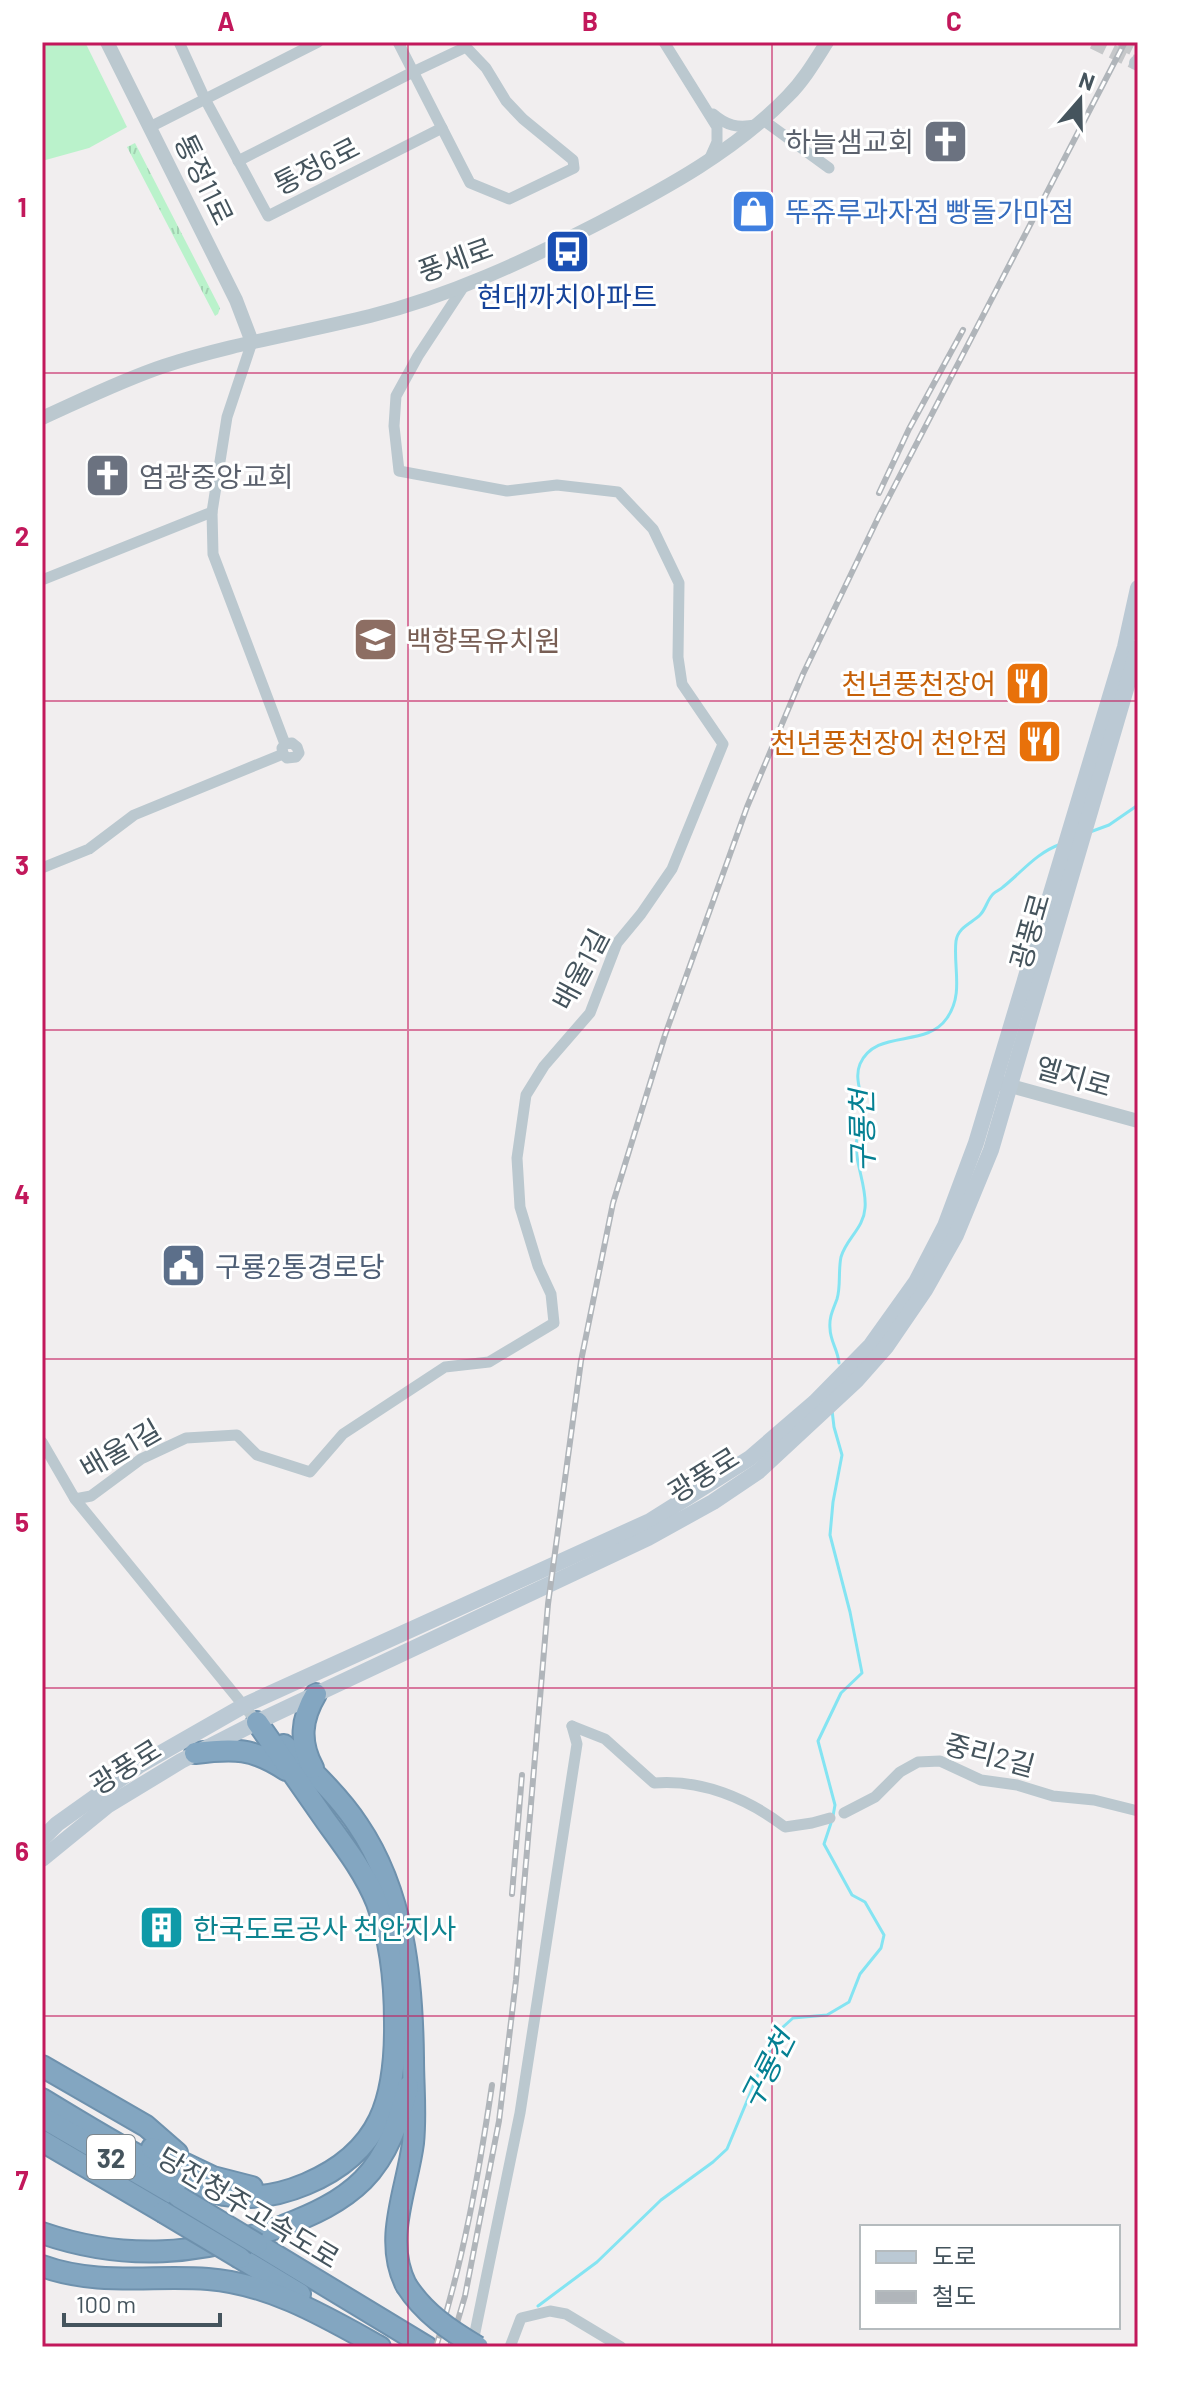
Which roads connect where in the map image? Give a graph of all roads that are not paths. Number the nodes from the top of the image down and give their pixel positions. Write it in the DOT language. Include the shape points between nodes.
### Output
graph roads {
  1 [pos="107,42"];
  2 [pos="179,42"];
  3 [pos="318,42"];
  4 [pos="398,42"];
  5 [pos="664,42"];
  6 [pos="827,42"];
  7 [pos="413,72"];
  8 [pos="205,99"];
  9 [pos="701,102"];
  10 [pos="761,122"];
  11 [pos="150,127"];
  12 [pos="442,128"];
  13 [pos="238,161"];
  14 [pos="709,161"];
  15 [pos="829,168"];
  16 [pos="464,286"];
  17 [pos="252,342"];
  18 [pos="42,418"];
  19 [pos="212,512"];
  20 [pos="42,580"];
  21 [pos="1138,588"];
  22 [pos="1138,648"];
  23 [pos="1084,809"];
  24 [pos="42,868"];
  25 [pos="1003,1084"];
  26 [pos="1138,1121"];
  27 [pos="42,1442"];
  28 [pos="75,1499"];
  29 [pos="316,1694"];
  30 [pos="251,1714"];
  31 [pos="195,1753"];
  32 [pos="295,1776"];
  33 [pos="327,1788"];
  34 [pos="1138,1811"];
  35 [pos="844,1813"];
  36 [pos="830,1818"];
  37 [pos="42,1839"];
  38 [pos="42,1859"];
  39 [pos="413,2059"];
  40 [pos="42,2066"];
  41 [pos="42,2075"];
  42 [pos="42,2083"];
  43 [pos="42,2099"];
  44 [pos="42,2117"];
  45 [pos="42,2141"];
  46 [pos="195,2169"];
  47 [pos="311,2182"];
  48 [pos="42,2233"];
  49 [pos="42,2266"];
  50 [pos="343,2314"];
  51 [pos="380,2347"];
  52 [pos="389,2347"];
  53 [pos="427,2347"];
  54 [pos="475,2347"];
  55 [pos="510,2347"];
  56 [pos="621,2347"];
  1 -- 11 [label="street, 통정11로"];
  2 -- 8 [label="street, 통정6로"];
  3 -- 8 [label="street"];
  4 -- 7 [label="street, 통정6로"];
  5 -- 9 [label="street"];
  6 -- 10 [label="street, 풍세로" via="791,94"];
  7 -- 12 [label="street, 통정6로"];
  7 -- 12 [label="street, 통정6로" via="466,47 506,101 573,160 574,168 509,199 470,183"];
  7 -- 13 [label="street, 통정6로"];
  8 -- 11 [label="street"];
  8 -- 13 [label="street, 통정6로"];
  9 -- 10 [label="street" via="726,124"];
  9 -- 14 [label="street" via="717,127"];
  10 -- 14 [label="street, 풍세로"];
  10 -- 15 [label="street"];
  11 -- 17 [label="street, 통정11로"];
  12 -- 13 [label="street, 통정6로" via="268,216"];
  14 -- 16 [label="street, 풍세로" via="531,258"];
  16 -- 17 [label="street, 풍세로" via="371,316"];
  16 -- 28 [label="street, 배울1길" via="396,396 399,471 507,491 557,485 618,492 653,529 679,583 682,684 723,744 672,869 617,943 590,1013 526,1095 517,1158 520,1207 551,1294 554,1323 489,1362 445,1367 343,1434 310,1472 257,1455 237,1435 186,1438 141,1459 91,1496"];
  17 -- 18 [label="street, 풍세로" via="134,376"];
  17 -- 19 [label="street" via="227,417"];
  19 -- 20 [label="street"];
  19 -- 24 [label="street" via="213,554 284,749 134,815 89,849"];
  21 -- 23 [label="main road"];
  22 -- 23 [label="main road"];
  23 -- 25 [label="main road, 광풍로"];
  25 -- 26 [label="street, 엘지로"];
  25 -- 29 [label="main road, 광풍로" via="991,1150 956,1235 925,1290 856,1381 791,1443 759,1471 648,1538"];
  25 -- 30 [label="main road, 광풍로" via="945,1226 916,1282 871,1345 750,1458 650,1521 531,1574"];
  27 -- 28 [label="street, 배울1길"];
  28 -- 30 [label="street, 배울1길"];
  29 -- 30 [label="main road, 광풍로"];
  29 -- 33 [label="highway" via="302,1736 310,1762"];
  30 -- 31 [label="main road, 광풍로"];
  30 -- 32 [label="highway"];
  30 -- 33 [label="highway"];
  30 -- 37 [label="main road, 광풍로" via="140,1765"];
  31 -- 32 [label="highway" via="249,1751"];
  31 -- 38 [label="main road, 광풍로" via="107,1806"];
  32 -- 47 [label="highway" via="370,1886 387,1936 395,2004 394,2072 381,2117 355,2154"];
  33 -- 39 [label="highway" via="358,1825 396,1905"];
  34 -- 35 [label="street, 중리2길" via="981,1780 940,1761 918,1762 875,1797"];
  36 -- 54 [label="street" via="785,1827 764,1811 701,1785 654,1783 605,1739 572,1726 577,1744 520,2113"];
  39 -- 48 [label="highway" via="402,2110 385,2150 365,2179 327,2207 228,2243 172,2251 109,2249"];
  39 -- 54 [label="highway, bridge" via="415,2120 397,2262 419,2302"];
  40 -- 46 [label="highway" via="146,2126"];
  41 -- 46 [label="highway"];
  42 -- 46 [label="highway" via="128,2137"];
  43 -- 47 [label="highway" via="210,2191 258,2197"];
  44 -- 50 [label="highway, 당진청주고속도로 / 32, bridge" via="257,2244"];
  45 -- 50 [label="highway, 당진청주고속도로 / 32, bridge"];
  46 -- 47 [label="highway" via="250,2187"];
  49 -- 50 [label="highway" via="100,2279 228,2282"];
  50 -- 51 [label="highway"];
  50 -- 52 [label="highway, 당진청주고속도로 / 32"];
  50 -- 53 [label="highway, 당진청주고속도로 / 32"];
  55 -- 56 [label="street" via="521,2318 550,2311 566,2314"];
}
